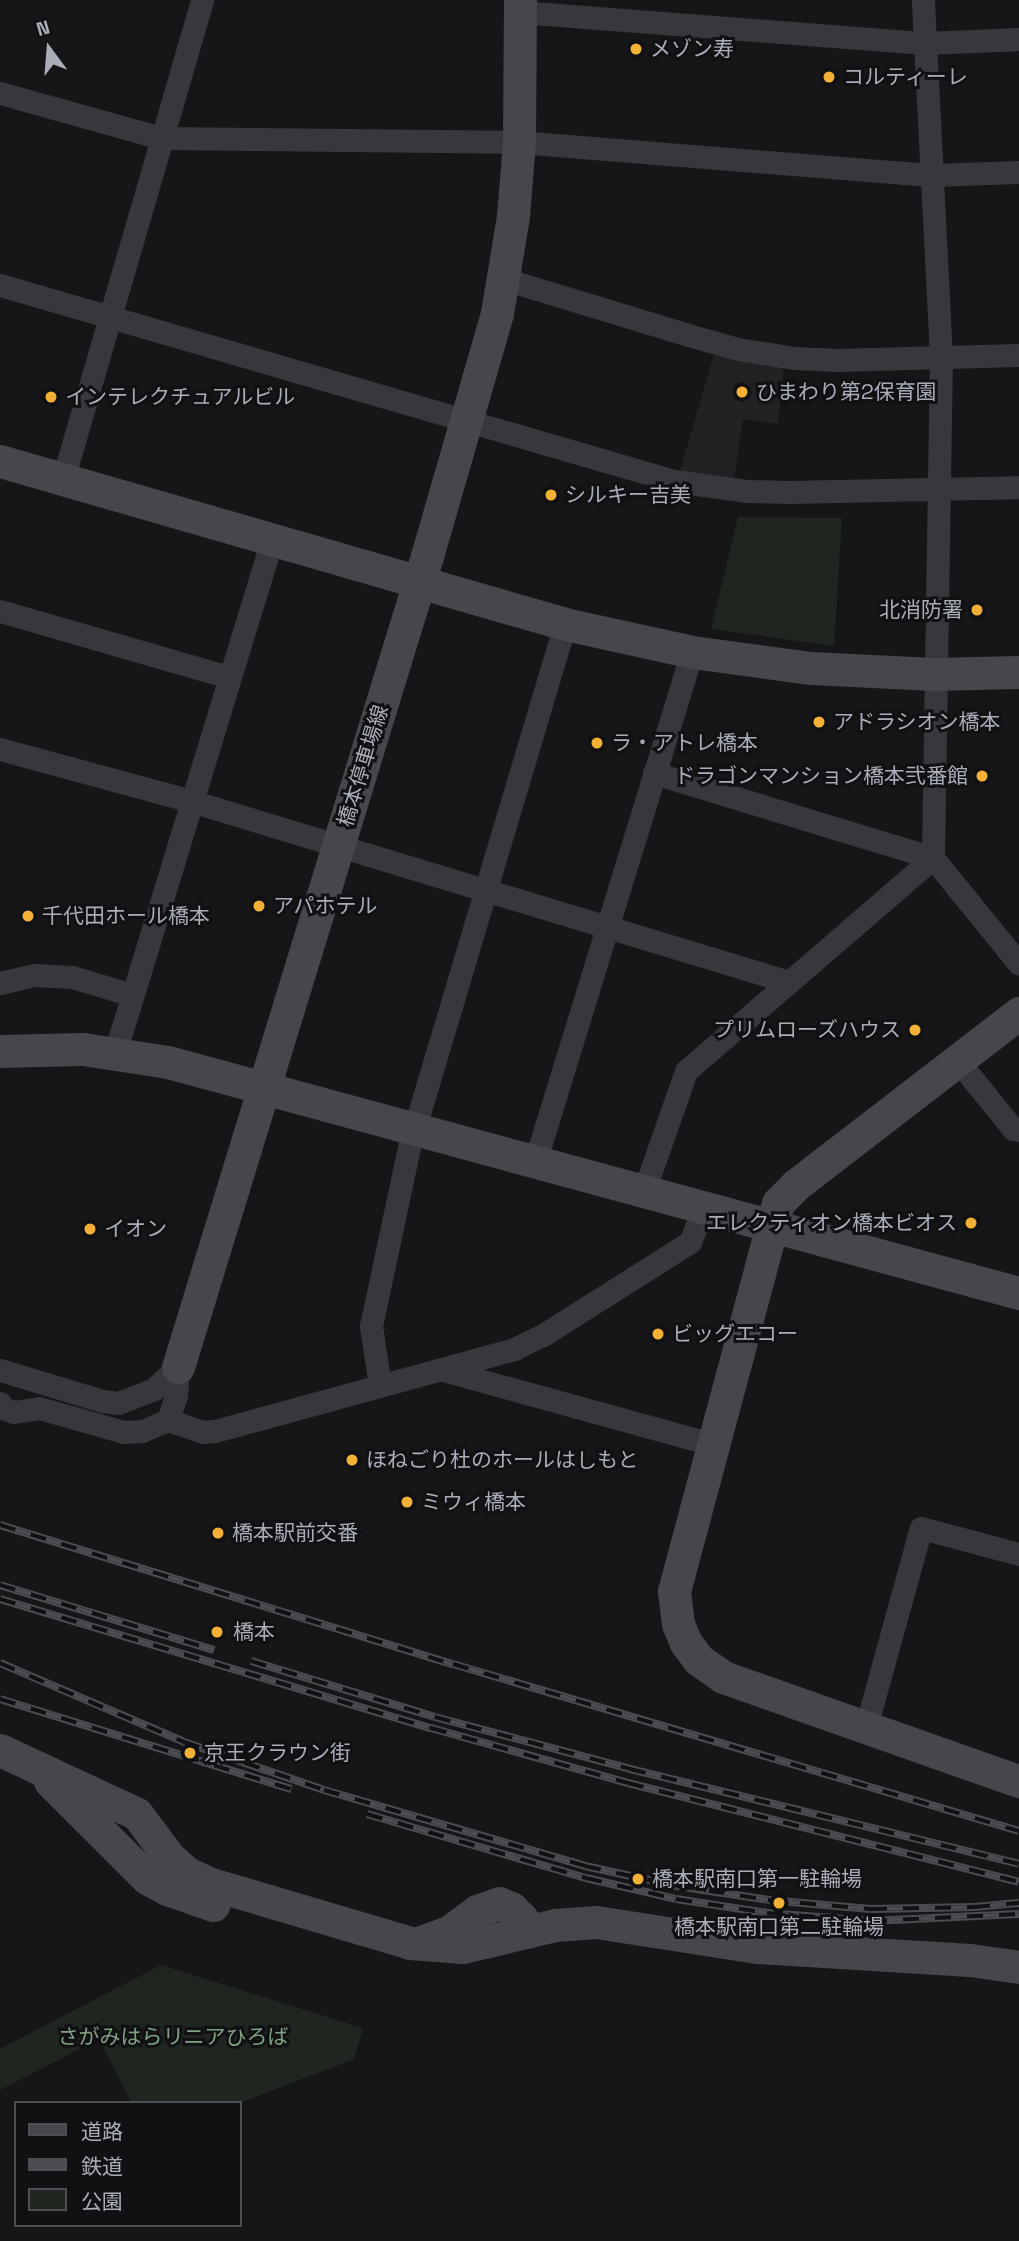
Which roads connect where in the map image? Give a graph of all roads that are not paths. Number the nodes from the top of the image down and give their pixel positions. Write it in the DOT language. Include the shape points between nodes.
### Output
graph roads {
  1 [pos="202,0"];
  2 [pos="923,0"];
  3 [pos="520,6"];
  4 [pos="1019,39"];
  5 [pos="925,43"];
  6 [pos="0,93"];
  7 [pos="161,138"];
  8 [pos="519,142"];
  9 [pos="1019,172"];
  10 [pos="933,175"];
  11 [pos="504,279"];
  12 [pos="0,285"];
  13 [pos="110,316"];
  14 [pos="1019,355"];
  15 [pos="941,357"];
  16 [pos="468,419"];
  17 [pos="0,461"];
  18 [pos="63,479"];
  19 [pos="1019,487"];
  20 [pos="939,488"];
  21 [pos="272,540"];
  22 [pos="419,583"];
  23 [pos="0,611"];
  24 [pos="565,624"];
  25 [pos="692,652"];
  26 [pos="1019,672"];
  27 [pos="934,674"];
  28 [pos="229,677"];
  29 [pos="0,749"];
  30 [pos="654,773"];
  31 [pos="191,801"];
  32 [pos="338,845"];
  33 [pos="933,858"];
  34 [pos="485,890"];
  35 [pos="606,926"];
  36 [pos="1019,964"];
  37 [pos="789,982"];
  38 [pos="0,983"];
  39 [pos="131,995"];
  40 [pos="1019,1013"];
  41 [pos="0,1051"];
  42 [pos="115,1053"];
  43 [pos="958,1061"];
  44 [pos="265,1086"];
  45 [pos="414,1127"];
  46 [pos="1019,1130"];
  47 [pos="535,1162"];
  48 [pos="644,1191"];
  49 [pos="704,1208"];
  50 [pos="771,1226"];
  51 [pos="1019,1293"];
  52 [pos="178,1367"];
  53 [pos="440,1369"];
  54 [pos="4,1371"];
  55 [pos="380,1386"];
  56 [pos="0,1396"];
  57 [pos="0,1404"];
  58 [pos="168,1420"];
  59 [pos="712,1444"];
  60 [pos="1019,1554"];
  61 [pos="866,1727"];
  62 [pos="10,1755"];
  63 [pos="1019,1781"];
  64 [pos="137,1814"];
  65 [pos="130,1864"];
  66 [pos="527,1932"];
  67 [pos="1019,1967"];
  1 -- 7 [label="street"];
  2 -- 5 [label="street"];
  3 -- 5 [label="street"];
  3 -- 8 [label="street, 橋本停車場線"];
  4 -- 5 [label="street"];
  5 -- 10 [label="street"];
  6 -- 7 [label="street"];
  7 -- 8 [label="street"];
  7 -- 13 [label="street"];
  8 -- 10 [label="street"];
  8 -- 11 [label="street, 橋本停車場線"];
  9 -- 10 [label="street"];
  10 -- 15 [label="street"];
  11 -- 15 [label="street" via="767,354 837,360"];
  11 -- 16 [label="street, 橋本停車場線"];
  12 -- 13 [label="street"];
  13 -- 16 [label="street"];
  13 -- 18 [label="street"];
  14 -- 15 [label="street"];
  15 -- 20 [label="street"];
  16 -- 20 [label="street" via="662,478 712,487 789,492"];
  16 -- 22 [label="street, 橋本停車場線"];
  17 -- 18 [label="street"];
  18 -- 21 [label="street"];
  19 -- 20 [label="street"];
  20 -- 27 [label="street"];
  21 -- 22 [label="street"];
  21 -- 28 [label="street"];
  22 -- 24 [label="street"];
  22 -- 32 [label="street, 橋本停車場線"];
  23 -- 28 [label="street"];
  24 -- 25 [label="street"];
  24 -- 34 [label="street"];
  25 -- 27 [label="street" via="811,668"];
  25 -- 30 [label="street"];
  26 -- 27 [label="street"];
  27 -- 33 [label="street"];
  28 -- 31 [label="street"];
  29 -- 31 [label="street"];
  30 -- 33 [label="street"];
  30 -- 35 [label="street"];
  31 -- 32 [label="street"];
  31 -- 39 [label="street"];
  32 -- 34 [label="street"];
  32 -- 44 [label="street, 橋本停車場線"];
  33 -- 36 [label="street"];
  33 -- 37 [label="street"];
  34 -- 35 [label="street"];
  34 -- 45 [label="street"];
  35 -- 37 [label="street"];
  35 -- 47 [label="street"];
  37 -- 48 [label="street" via="686,1071"];
  38 -- 39 [label="street" via="35,975 72,977"];
  39 -- 42 [label="street"];
  40 -- 43 [label="street"];
  41 -- 42 [label="street"];
  42 -- 44 [label="street"];
  43 -- 46 [label="street" via="1013,1129"];
  43 -- 50 [label="street" via="796,1185 778,1203"];
  44 -- 45 [label="street"];
  44 -- 52 [label="street, 橋本停車場線"];
  45 -- 47 [label="street"];
  45 -- 55 [label="street" via="372,1326"];
  47 -- 48 [label="street"];
  48 -- 49 [label="street"];
  49 -- 50 [label="street"];
  49 -- 53 [label="street" via="690,1242 543,1335 514,1349"];
  50 -- 51 [label="street"];
  50 -- 59 [label="street"];
  52 -- 54 [label="street" via="154,1389 118,1403"];
  52 -- 58 [label="street"];
  53 -- 55 [label="street"];
  53 -- 59 [label="street"];
  54 -- 56 [label="street"];
  55 -- 58 [label="street" via="208,1432"];
  57 -- 58 [label="street" via="14,1412 39,1408 132,1432"];
  59 -- 61 [label="street" via="675,1582 675,1612 686,1643 699,1660 723,1677"];
  60 -- 61 [label="street" via="921,1528"];
  61 -- 63 [label="street"];
  62 -- 64 [label="street"];
  62 -- 65 [label="street" via="68,1796"];
  64 -- 65 [label="street" via="121,1836"];
  64 -- 66 [label="street" via="169,1857 208,1883 410,1943 463,1947"];
  65 -- 66 [label="street" via="167,1889 416,1966 470,1961"];
  66 -- 67 [label="street" via="596,1922 758,1947"];
}
